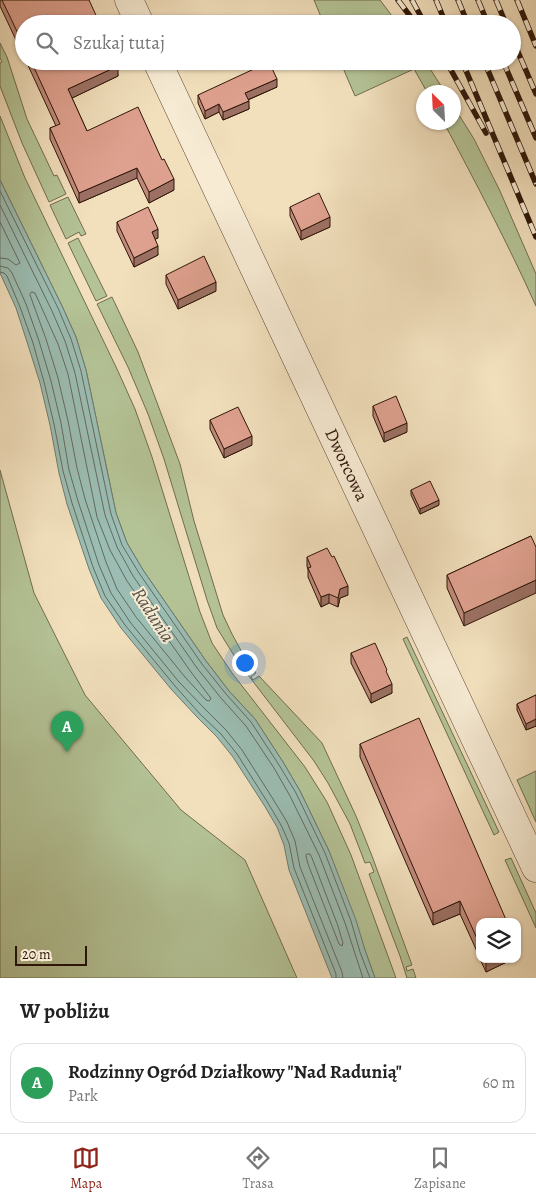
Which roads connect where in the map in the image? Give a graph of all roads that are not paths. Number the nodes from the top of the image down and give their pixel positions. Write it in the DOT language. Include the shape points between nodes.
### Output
graph roads {
  1 [pos="129,0"];
  2 [pos="136,15"];
  3 [pos="161,70"];
  4 [pos="536,868"];
  1 -- 2 [label="street"];
  3 -- 4 [label="street, Dworcowa"];
}
